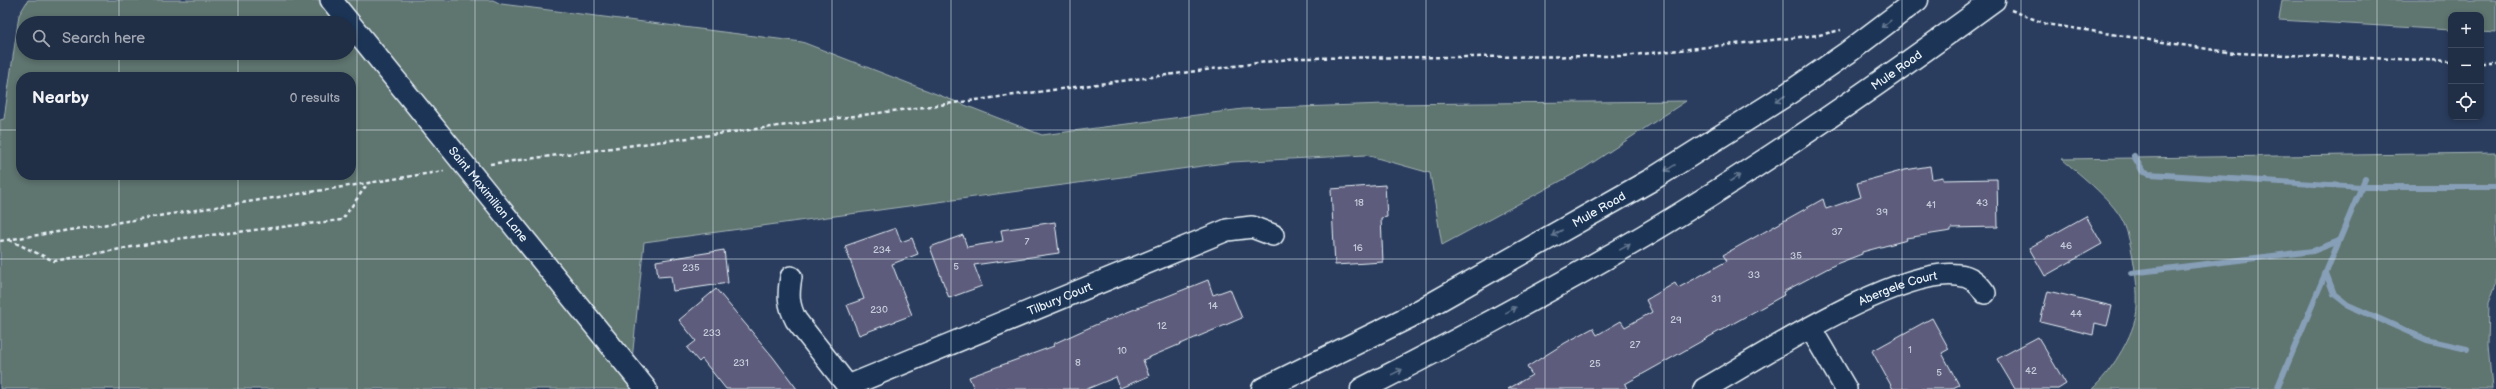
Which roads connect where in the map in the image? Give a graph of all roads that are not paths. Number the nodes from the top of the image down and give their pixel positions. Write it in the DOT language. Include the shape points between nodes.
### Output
graph roads {
  1 [pos="331,0"];
  2 [pos="1917,0"];
  3 [pos="1992,1"];
  4 [pos="344,16"];
  5 [pos="356,31"];
  6 [pos="1273,235"];
  7 [pos="791,278"];
  8 [pos="1985,293"];
  9 [pos="1810,329"];
  10 [pos="849,388"];
  11 [pos="646,389"];
  12 [pos="1263,389"];
  13 [pos="1362,389"];
  14 [pos="1704,389"];
  15 [pos="1846,389"];
  1 -- 4 [label="street, Saint Maximilian Lane"];
  2 -- 12 [label="main road, Mule Road, one-way" via="1789,94 1651,180 1410,317"];
  13 -- 3 [label="main road, Mule Road, one-way" via="1437,352 1681,213 1890,76"];
  5 -- 11 [label="street, Saint Maximilian Lane"];
  6 -- 10 [label="street, Tilbury Court" via="1252,227 1227,230"];
  7 -- 10 [label="street" via="788,295 790,308 796,320"];
  8 -- 9 [label="street, Abergele Court" via="1974,281 1958,274 1921,279 1862,301"];
  9 -- 14 [label="street, Abergele Court"];
  9 -- 15 [label="street"];
}
